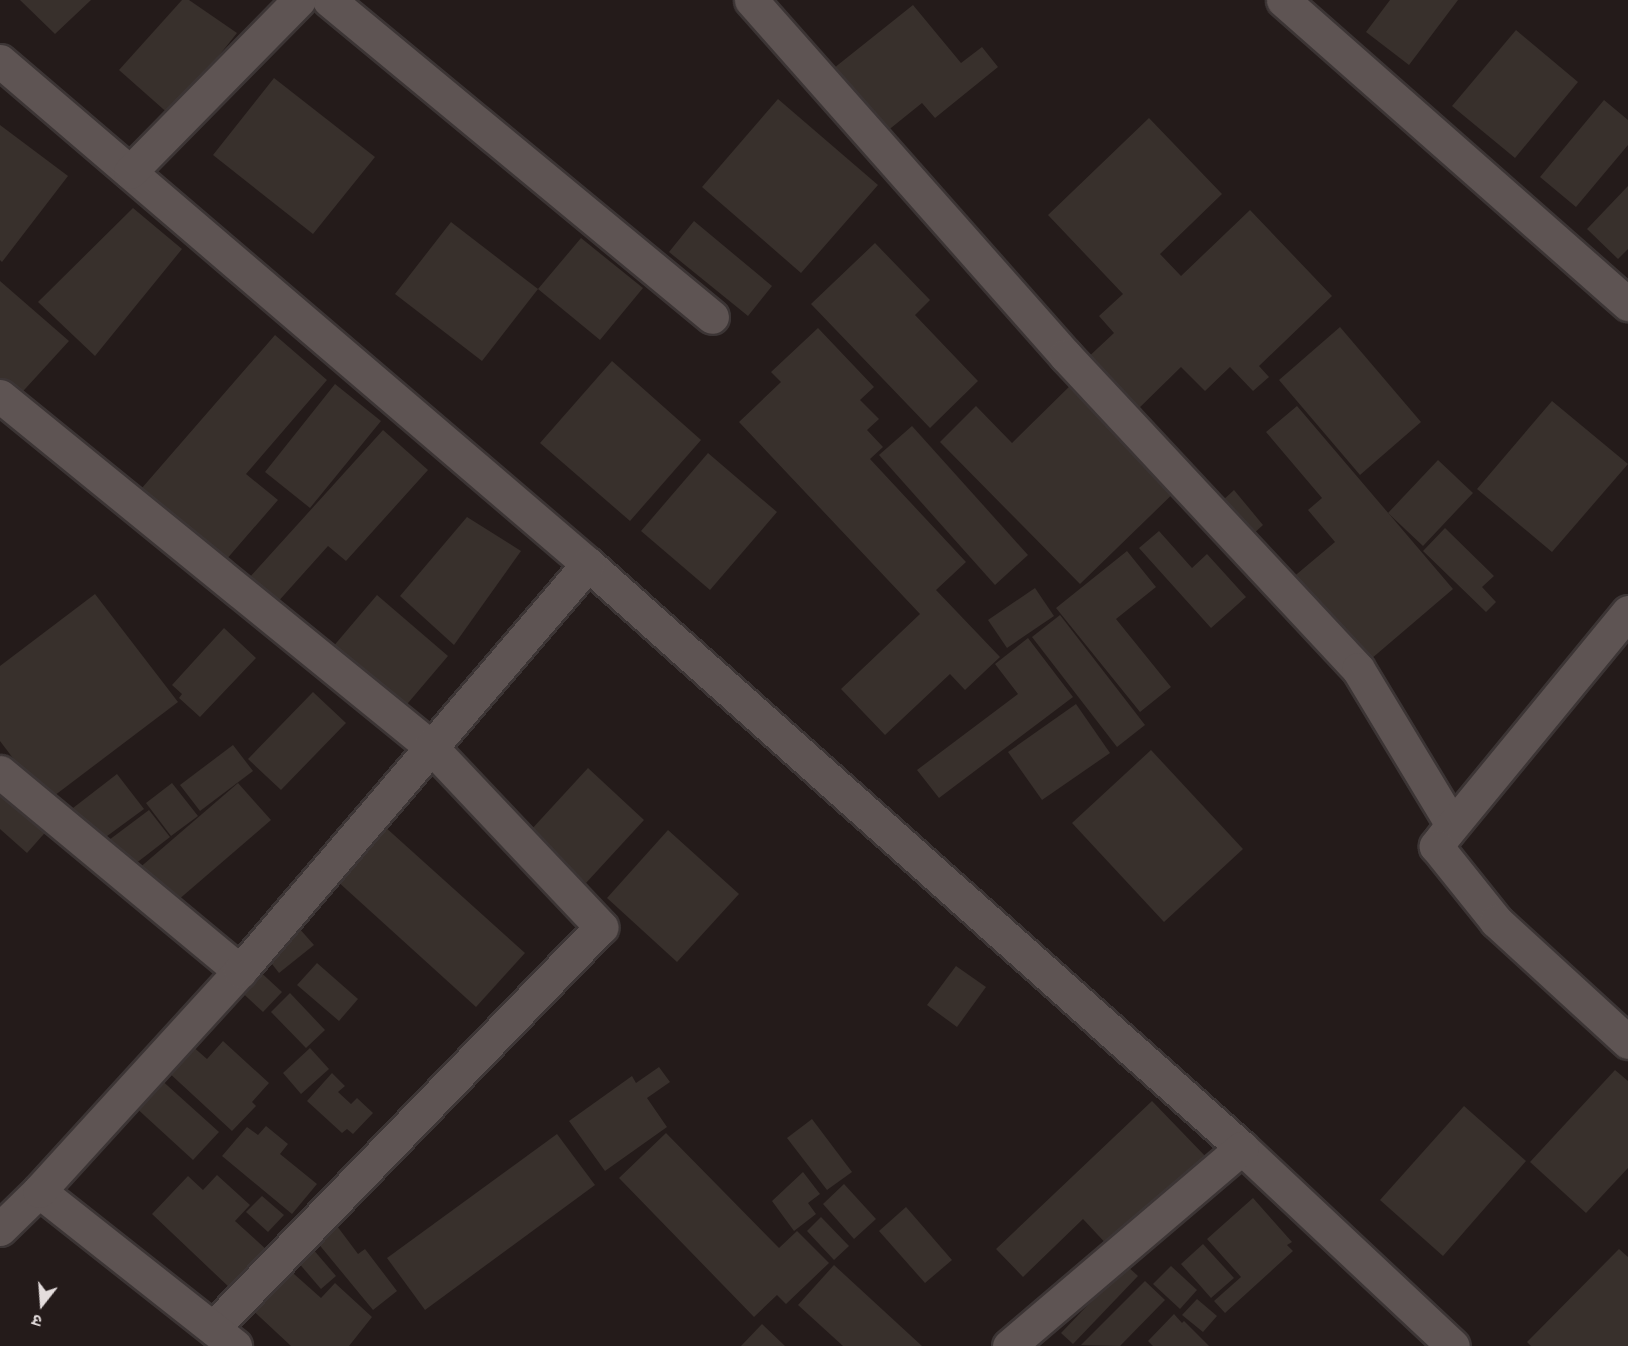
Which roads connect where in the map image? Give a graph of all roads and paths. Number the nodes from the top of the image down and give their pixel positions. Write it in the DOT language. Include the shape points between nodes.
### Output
graph roads {
  1 [pos="299,0"];
  2 [pos="329,0"];
  3 [pos="751,0"];
  4 [pos="1282,0"];
  5 [pos="0,61"];
  6 [pos="130,172"];
  7 [pos="1628,304"];
  8 [pos="712,316"];
  9 [pos="0,396"];
  10 [pos="588,564"];
  11 [pos="1628,612"];
  12 [pos="431,747"];
  13 [pos="0,772"];
  14 [pos="1436,846"];
  15 [pos="240,971"];
  16 [pos="1624,1031"];
  17 [pos="1242,1149"];
  18 [pos="39,1191"];
  19 [pos="0,1229"];
  20 [pos="224,1337"];
  21 [pos="1009,1346"];
  22 [pos="1453,1346"];
  1 -- 6 [label="street"];
  2 -- 8 [label="street"];
  3 -- 14 [label="street" via="1066,356 1358,669 1452,825"];
  4 -- 7 [label="street"];
  5 -- 6 [label="street"];
  6 -- 10 [label="street"];
  9 -- 12 [label="street"];
  10 -- 12 [label="street"];
  10 -- 17 [label="street"];
  11 -- 14 [label="street"];
  12 -- 15 [label="street"];
  12 -- 20 [label="street" via="601,927"];
  13 -- 15 [label="street"];
  14 -- 16 [label="street" via="1496,921"];
  15 -- 18 [label="street"];
  17 -- 21 [label="street"];
  17 -- 22 [label="street"];
  18 -- 19 [label="street"];
  18 -- 20 [label="street"];
}
